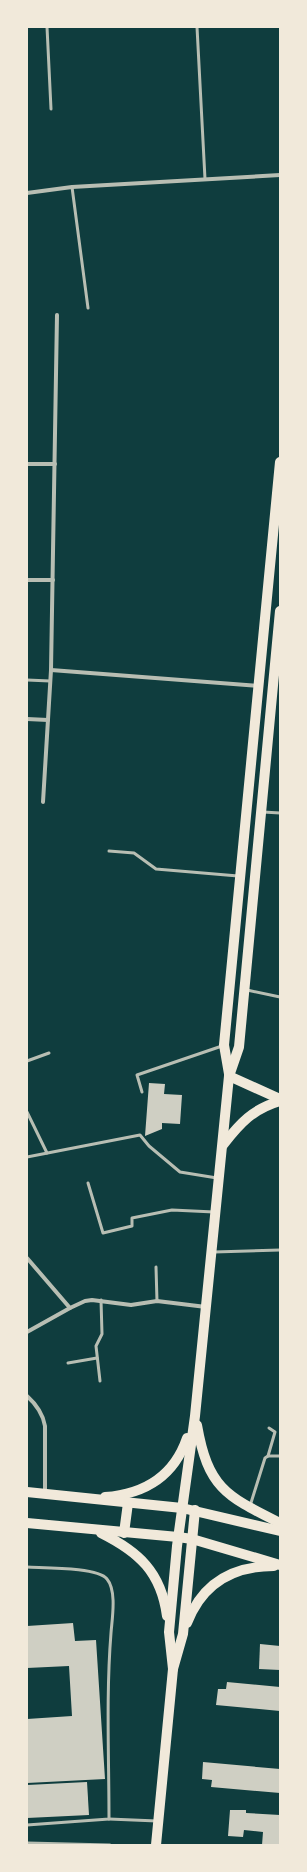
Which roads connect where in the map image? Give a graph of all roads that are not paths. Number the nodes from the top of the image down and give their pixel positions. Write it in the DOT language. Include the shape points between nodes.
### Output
graph roads {
  1 [pos="47,27"];
  2 [pos="197,27"];
  3 [pos="51,109"];
  4 [pos="280,175"];
  5 [pos="205,179"];
  6 [pos="72,187"];
  7 [pos="27,193"];
  8 [pos="88,308"];
  9 [pos="57,315"];
  10 [pos="280,462"];
  11 [pos="27,464"];
  12 [pos="55,464"];
  13 [pos="27,580"];
  14 [pos="53,580"];
  15 [pos="280,611"];
  16 [pos="51,670"];
  17 [pos="27,680"];
  18 [pos="50,681"];
  19 [pos="258,686"];
  20 [pos="27,719"];
  21 [pos="48,720"];
  22 [pos="44,802"];
  23 [pos="262,812"];
  24 [pos="280,813"];
  25 [pos="109,851"];
  26 [pos="240,876"];
  27 [pos="255,878"];
  28 [pos="245,990"];
  29 [pos="280,997"];
  30 [pos="224,1045"];
  31 [pos="49,1053"];
  32 [pos="27,1060"];
  33 [pos="229,1076"];
  34 [pos="142,1092"];
  35 [pos="280,1100"];
  36 [pos="27,1112"];
  37 [pos="223,1145"];
  38 [pos="48,1153"];
  39 [pos="27,1157"];
  40 [pos="219,1178"];
  41 [pos="88,1183"];
  42 [pos="216,1212"];
  43 [pos="280,1250"];
  44 [pos="212,1252"];
  45 [pos="27,1258"];
  46 [pos="156,1267"];
  47 [pos="101,1300"];
  48 [pos="157,1301"];
  49 [pos="206,1307"];
  50 [pos="70,1308"];
  51 [pos="27,1332"];
  52 [pos="98,1358"];
  53 [pos="68,1363"];
  54 [pos="100,1381"];
  55 [pos="27,1396"];
  56 [pos="195,1416"];
  57 [pos="270,1428"];
  58 [pos="268,1456"];
  59 [pos="280,1456"];
  60 [pos="27,1492"];
  61 [pos="44,1494"];
  62 [pos="88,1498"];
  63 [pos="128,1503"];
  64 [pos="182,1508"];
  65 [pos="250,1508"];
  66 [pos="195,1510"];
  67 [pos="27,1523"];
  68 [pos="280,1524"];
  69 [pos="96,1531"];
  70 [pos="280,1531"];
  71 [pos="124,1532"];
  72 [pos="178,1537"];
  73 [pos="192,1539"];
  74 [pos="280,1566"];
  75 [pos="27,1567"];
  76 [pos="169,1632"];
  77 [pos="183,1634"];
  78 [pos="172,1669"];
  79 [pos="109,1819"];
  80 [pos="158,1821"];
  81 [pos="27,1825"];
  82 [pos="27,1843"];
  83 [pos="110,1845"];
  84 [pos="156,1845"];
  1 -- 3 [label="lane"];
  2 -- 5 [label="lane"];
  4 -- 5 [label="street"];
  5 -- 6 [label="street"];
  6 -- 7 [label="street"];
  6 -- 8 [label="lane"];
  9 -- 12 [label="street"];
  10 -- 19 [label="main road"];
  11 -- 12 [label="street"];
  12 -- 14 [label="street"];
  13 -- 14 [label="street"];
  14 -- 16 [label="street"];
  15 -- 23 [label="main road"];
  16 -- 18 [label="street"];
  16 -- 19 [label="street"];
  17 -- 18 [label="lane"];
  18 -- 21 [label="street"];
  19 -- 26 [label="main road"];
  20 -- 21 [label="street"];
  21 -- 22 [label="street"];
  23 -- 24 [label="lane"];
  23 -- 27 [label="main road"];
  25 -- 26 [label="lane" via="134,853 156,869"];
  26 -- 27 [label="main road"];
  26 -- 30 [label="main road"];
  27 -- 28 [label="main road"];
  28 -- 29 [label="lane"];
  28 -- 33 [label="main road" via="239,1047"];
  30 -- 33 [label="main road"];
  30 -- 34 [label="lane" via="137,1075"];
  31 -- 32 [label="lane"];
  33 -- 35 [label="main road"];
  33 -- 37 [label="main road"];
  35 -- 37 [label="main road" via="249,1115"];
  36 -- 38 [label="lane"];
  37 -- 40 [label="main road"];
  38 -- 39 [label="lane"];
  38 -- 40 [label="lane" via="140,1135 148,1146 180,1172"];
  40 -- 42 [label="main road"];
  41 -- 42 [label="lane" via="103,1233 132,1226 132,1218 172,1210"];
  42 -- 44 [label="main road"];
  43 -- 44 [label="lane"];
  44 -- 49 [label="main road"];
  45 -- 50 [label="street"];
  46 -- 48 [label="lane"];
  47 -- 48 [label="street" via="130,1305"];
  47 -- 50 [label="street" via="85,1301"];
  47 -- 52 [label="lane" via="102,1334 96,1346"];
  48 -- 49 [label="street"];
  49 -- 56 [label="main road"];
  50 -- 51 [label="street"];
  52 -- 53 [label="lane"];
  52 -- 54 [label="lane"];
  55 -- 61 [label="street" via="38,1408 45,1426"];
  56 -- 62 [label="main road" via="178,1460 161,1478 128,1493"];
  56 -- 64 [label="main road"];
  56 -- 65 [label="main road" via="206,1465 214,1479 223,1489"];
  57 -- 58 [label="lane" via="275,1432"];
  58 -- 59 [label="lane"];
  58 -- 65 [label="lane" via="265,1458"];
  60 -- 61 [label="main road"];
  61 -- 62 [label="main road"];
  62 -- 63 [label="main road"];
  63 -- 64 [label="main road"];
  63 -- 71 [label="main road"];
  64 -- 66 [label="main road"];
  64 -- 72 [label="main road"];
  65 -- 68 [label="main road"];
  66 -- 70 [label="main road"];
  66 -- 73 [label="main road"];
  67 -- 69 [label="main road"];
  69 -- 71 [label="main road"];
  69 -- 76 [label="main road" via="130,1549 152,1571 162,1594"];
  71 -- 72 [label="main road"];
  72 -- 73 [label="main road"];
  72 -- 76 [label="main road"];
  73 -- 74 [label="main road"];
  73 -- 77 [label="main road"];
  74 -- 77 [label="main road" via="243,1569 217,1581 198,1602"];
  75 -- 79 [label="lane" via="91,1572 102,1575 110,1585 113,1603 107,1674"];
  76 -- 78 [label="main road"];
  77 -- 78 [label="main road"];
  78 -- 80 [label="main road"];
  79 -- 80 [label="lane"];
  79 -- 81 [label="lane"];
  80 -- 84 [label="main road"];
  82 -- 83 [label="lane"];
}
